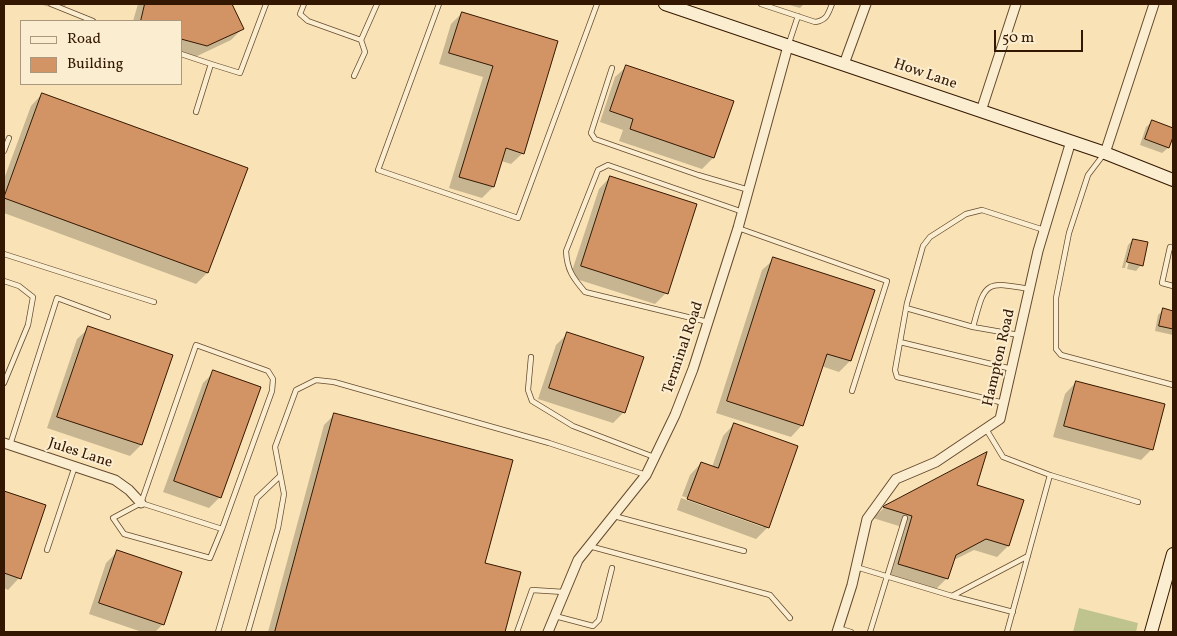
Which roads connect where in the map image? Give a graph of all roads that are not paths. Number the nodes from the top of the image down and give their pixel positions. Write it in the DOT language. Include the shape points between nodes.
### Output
graph roads {
  1 [pos="51,4"];
  2 [pos="266,4"];
  3 [pos="304,4"];
  4 [pos="377,4"];
  5 [pos="439,4"];
  6 [pos="597,4"];
  7 [pos="665,4"];
  8 [pos="760,4"];
  9 [pos="832,4"];
  10 [pos="866,4"];
  11 [pos="1016,4"];
  12 [pos="1154,4"];
  13 [pos="798,16"];
  14 [pos="91,20"];
  15 [pos="361,40"];
  16 [pos="788,46"];
  17 [pos="182,54"];
  18 [pos="211,64"];
  19 [pos="844,64"];
  20 [pos="612,68"];
  21 [pos="354,76"];
  22 [pos="981,111"];
  23 [pos="196,112"];
  24 [pos="9,138"];
  25 [pos="1071,141"];
  26 [pos="4,151"];
  27 [pos="1105,153"];
  28 [pos="1173,180"];
  29 [pos="748,190"];
  30 [pos="743,212"];
  31 [pos="738,228"];
  32 [pos="1044,230"];
  33 [pos="1173,248"];
  34 [pos="4,254"];
  35 [pos="4,281"];
  36 [pos="1173,286"];
  37 [pos="1030,289"];
  38 [pos="154,302"];
  39 [pos="906,308"];
  40 [pos="108,317"];
  41 [pos="708,322"];
  42 [pos="973,327"];
  43 [pos="1019,335"];
  44 [pos="900,342"];
  45 [pos="531,357"];
  46 [pos="1012,368"];
  47 [pos="4,383"];
  48 [pos="1173,385"];
  49 [pos="852,391"];
  50 [pos="1004,403"];
  51 [pos="986,429"];
  52 [pos="7,444"];
  53 [pos="654,458"];
  54 [pos="75,466"];
  55 [pos="1050,474"];
  56 [pos="646,475"];
  57 [pos="280,476"];
  58 [pos="1138,502"];
  59 [pos="141,503"];
  60 [pos="614,516"];
  61 [pos="905,518"];
  62 [pos="222,529"];
  63 [pos="589,546"];
  64 [pos="47,550"];
  65 [pos="744,551"];
  66 [pos="1173,554"];
  67 [pos="1028,556"];
  68 [pos="856,566"];
  69 [pos="612,568"];
  70 [pos="889,576"];
  71 [pos="564,592"];
  72 [pos="952,596"];
  73 [pos="1013,612"];
  74 [pos="555,616"];
  75 [pos="790,618"];
  76 [pos="838,630"];
  77 [pos="218,632"];
  78 [pos="248,632"];
  79 [pos="517,632"];
  80 [pos="548,632"];
  81 [pos="851,632"];
  82 [pos="870,632"];
  83 [pos="1008,632"];
  84 [pos="1151,632"];
  1 -- 14 [label="lane"];
  2 -- 18 [label="lane" via="240,73"];
  3 -- 15 [label="lane" via="300,14 308,21"];
  4 -- 15 [label="lane"];
  5 -- 6 [label="lane" via="378,170 518,218"];
  7 -- 16 [label="main road, How Lane"];
  8 -- 13 [label="lane"];
  9 -- 13 [label="lane" via="828,16 822,21"];
  10 -- 19 [label="street"];
  11 -- 22 [label="street"];
  12 -- 27 [label="street"];
  13 -- 16 [label="lane"];
  15 -- 21 [label="lane" via="365,52"];
  16 -- 19 [label="main road, How Lane"];
  16 -- 29 [label="street, Terminal Road"];
  17 -- 18 [label="lane"];
  18 -- 23 [label="lane"];
  19 -- 22 [label="main road, How Lane"];
  20 -- 29 [label="lane" via="591,133 595,138"];
  22 -- 25 [label="main road, How Lane"];
  24 -- 26 [label="lane"];
  25 -- 27 [label="main road, How Lane"];
  25 -- 32 [label="street, Hampton Road"];
  27 -- 28 [label="main road, How Lane"];
  27 -- 48 [label="lane" via="1088,175 1069,233 1056,298 1056,349 1061,355"];
  29 -- 30 [label="street, Terminal Road"];
  30 -- 31 [label="street, Terminal Road"];
  30 -- 41 [label="lane" via="608,166 598,170 566,251 566,263 572,278 585,292"];
  31 -- 41 [label="street, Terminal Road"];
  31 -- 49 [label="lane" via="887,281"];
  32 -- 37 [label="street, Hampton Road"];
  32 -- 39 [label="lane" via="982,210 966,214 930,236 924,246"];
  33 -- 36 [label="lane" via="1170,247 1162,283"];
  34 -- 38 [label="lane"];
  35 -- 47 [label="lane" via="19,286 32,297 28,325"];
  37 -- 42 [label="lane" via="993,285 982,295"];
  37 -- 43 [label="street, Hampton Road"];
  39 -- 42 [label="lane"];
  39 -- 44 [label="lane"];
  40 -- 52 [label="lane" via="57,298"];
  41 -- 53 [label="street, Terminal Road" via="693,369"];
  42 -- 43 [label="lane"];
  43 -- 46 [label="street, Hampton Road"];
  44 -- 46 [label="lane"];
  44 -- 50 [label="lane" via="895,370 897,377"];
  45 -- 53 [label="lane" via="528,390 532,401 573,426"];
  46 -- 50 [label="street, Hampton Road"];
  50 -- 51 [label="street, Hampton Road" via="1000,419"];
  51 -- 55 [label="lane" via="1003,457"];
  51 -- 68 [label="street, Hampton Road" via="936,462 896,479 867,519"];
  52 -- 54 [label="street, Jules Lane"];
  53 -- 56 [label="street, Terminal Road"];
  54 -- 59 [label="street, Jules Lane" via="115,480"];
  54 -- 64 [label="lane"];
  55 -- 58 [label="lane"];
  55 -- 67 [label="lane"];
  56 -- 57 [label="lane" via="549,443 334,382 316,380 296,390 284,420 275,447"];
  56 -- 60 [label="street, Terminal Road"];
  57 -- 77 [label="lane" via="257,498"];
  57 -- 78 [label="lane" via="284,494 278,528"];
  59 -- 62 [label="lane"];
  59 -- 62 [label="lane" via="113,518 124,534 210,558"];
  59 -- 62 [label="lane" via="196,345 268,371 273,379 272,391"];
  60 -- 63 [label="street, Terminal Road"];
  60 -- 65 [label="lane"];
  61 -- 70 [label="lane"];
  63 -- 71 [label="street, Terminal Road" via="578,560"];
  63 -- 75 [label="lane" via="770,595"];
  66 -- 84 [label="main road"];
  67 -- 72 [label="lane"];
  67 -- 73 [label="lane"];
  68 -- 70 [label="lane"];
  68 -- 76 [label="street, Hampton Road"];
  69 -- 74 [label="lane" via="598,620 593,626"];
  70 -- 72 [label="lane"];
  70 -- 82 [label="lane"];
  71 -- 74 [label="street, Terminal Road"];
  71 -- 79 [label="lane" via="532,590"];
  72 -- 73 [label="lane"];
  73 -- 83 [label="lane"];
  74 -- 80 [label="street, Terminal Road"];
  76 -- 81 [label="lane"];
}
